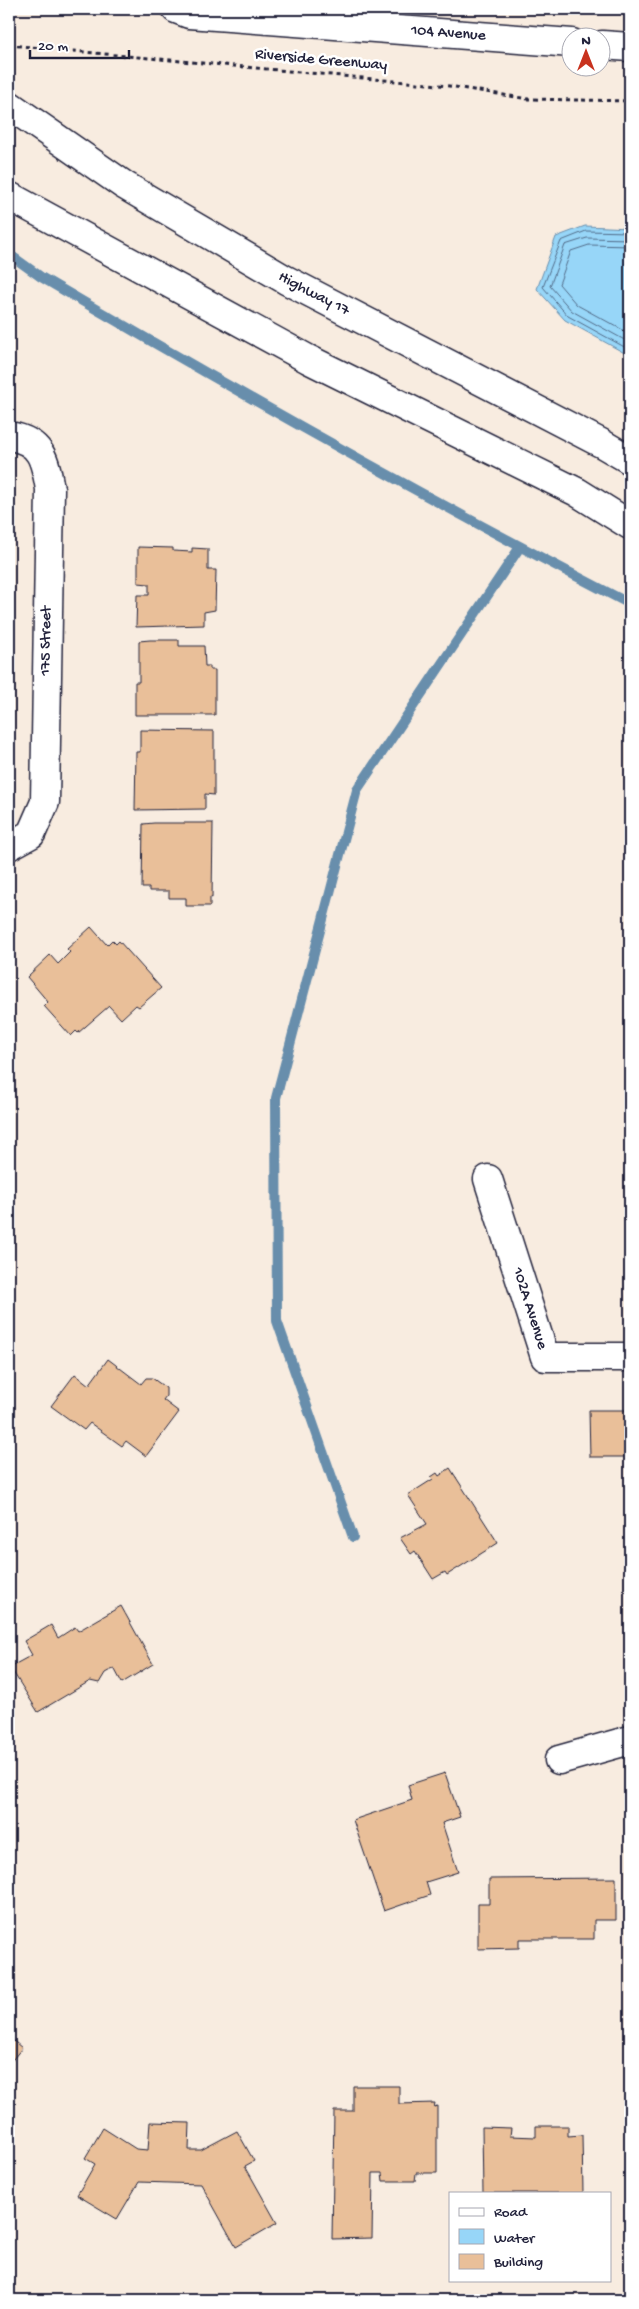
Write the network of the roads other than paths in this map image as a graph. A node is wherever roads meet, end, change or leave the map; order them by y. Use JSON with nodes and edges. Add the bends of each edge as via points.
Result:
{"nodes":[{"id":1,"x":176,"y":9,"type":"edge"},
{"id":2,"x":562,"y":42,"type":"edge"},
{"id":3,"x":612,"y":46,"type":"edge"},
{"id":4,"x":630,"y":48,"type":"edge"},
{"id":5,"x":9,"y":105,"type":"edge"},
{"id":6,"x":9,"y":196,"type":"edge"},
{"id":7,"x":9,"y":436,"type":"edge"},
{"id":8,"x":630,"y":460,"type":"edge"},
{"id":9,"x":630,"y":525,"type":"edge"},
{"id":10,"x":20,"y":840,"type":"edge"},
{"id":11,"x":488,"y":1179,"type":"dead end"},
{"id":12,"x":630,"y":1357,"type":"edge"},
{"id":13,"x":630,"y":1740,"type":"edge"},
{"id":14,"x":559,"y":1760,"type":"dead end"}],
"edges":[{"from":1,"to":2,"type":"main road","name":"104 Avenue","via":[[189,14]]},
{"from":3,"to":4,"type":"main road"},
{"from":5,"to":8,"type":"main road","name":"Highway 17","via":[[124,185],[286,280]]},
{"from":6,"to":9,"type":"main road","via":[[308,359],[577,492]]},
{"from":7,"to":10,"type":"main road","name":"175 Street","via":[[38,448],[45,463],[50,489],[45,802]]},
{"from":11,"to":12,"type":"main road","name":"102A Avenue","via":[[545,1357]]},
{"from":13,"to":14,"type":"main road"}]}
